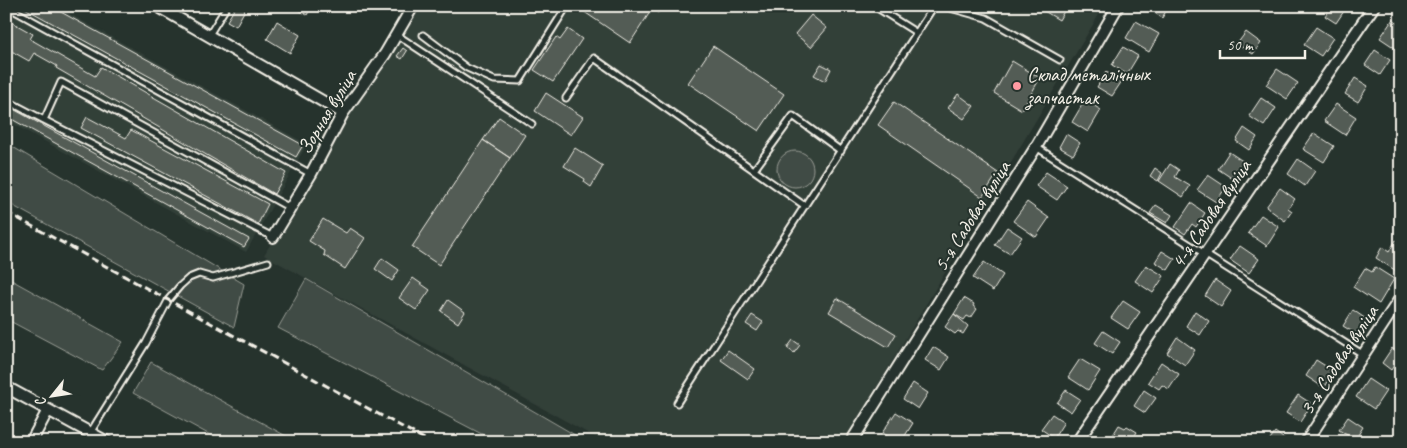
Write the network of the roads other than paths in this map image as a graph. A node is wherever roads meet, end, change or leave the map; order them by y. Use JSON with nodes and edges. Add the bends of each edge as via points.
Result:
{"nodes":[{"id":1,"x":6,"y":6,"type":"edge"},
{"id":2,"x":157,"y":6,"type":"edge"},
{"id":3,"x":227,"y":6,"type":"edge"},
{"id":4,"x":414,"y":6,"type":"edge"},
{"id":5,"x":567,"y":6,"type":"edge"},
{"id":6,"x":874,"y":6,"type":"edge"},
{"id":7,"x":934,"y":6,"type":"edge"},
{"id":8,"x":943,"y":6,"type":"edge"},
{"id":9,"x":1118,"y":6,"type":"edge"},
{"id":10,"x":1374,"y":6,"type":"edge"},
{"id":11,"x":917,"y":33,"type":"junction"},
{"id":12,"x":209,"y":35,"type":"junction"},
{"id":13,"x":396,"y":35,"type":"junction"},
{"id":14,"x":423,"y":35,"type":"dead end"},
{"id":15,"x":1060,"y":60,"type":"dead end"},
{"id":16,"x":566,"y":98,"type":"dead end"},
{"id":17,"x":6,"y":100,"type":"edge"},
{"id":18,"x":342,"y":113,"type":"junction"},
{"id":19,"x":44,"y":120,"type":"junction"},
{"id":20,"x":532,"y":124,"type":"dead end"},
{"id":21,"x":1036,"y":147,"type":"junction"},
{"id":22,"x":840,"y":151,"type":"junction"},
{"id":23,"x":754,"y":170,"type":"junction"},
{"id":24,"x":311,"y":174,"type":"junction"},
{"id":25,"x":805,"y":206,"type":"junction"},
{"id":26,"x":290,"y":208,"type":"junction"},
{"id":27,"x":273,"y":237,"type":"joint"},
{"id":28,"x":1205,"y":254,"type":"junction"},
{"id":29,"x":268,"y":262,"type":"dead end"},
{"id":30,"x":1401,"y":297,"type":"edge"},
{"id":31,"x":1364,"y":355,"type":"junction"},
{"id":32,"x":6,"y":387,"type":"edge"},
{"id":33,"x":677,"y":403,"type":"dead end"},
{"id":34,"x":48,"y":410,"type":"junction"},
{"id":35,"x":90,"y":433,"type":"junction"},
{"id":36,"x":30,"y":442,"type":"edge"},
{"id":37,"x":107,"y":442,"type":"edge"},
{"id":38,"x":851,"y":442,"type":"edge"},
{"id":39,"x":1077,"y":442,"type":"edge"},
{"id":40,"x":1306,"y":442,"type":"edge"}],
"edges":[{"from":1,"to":24,"type":"lane"},
{"from":2,"to":12,"type":"street"},
{"from":3,"to":12,"type":"lane"},
{"from":4,"to":13,"type":"street","name":"Зорная вуліца"},
{"from":5,"to":14,"type":"lane","via":[[520,81],[494,80],[467,68]]},
{"from":6,"to":11,"type":"lane"},
{"from":7,"to":11,"type":"lane"},
{"from":8,"to":15,"type":"lane","via":[[986,18]]},
{"from":9,"to":21,"type":"street","name":"5-я Садовая вуліца"},
{"from":10,"to":28,"type":"street","name":"4-я Садовая вуліца"},
{"from":11,"to":22,"type":"lane"},
{"from":12,"to":18,"type":"street"},
{"from":13,"to":18,"type":"street","name":"Зорная вуліца"},
{"from":13,"to":20,"type":"lane"},
{"from":16,"to":23,"type":"lane","via":[[594,58]]},
{"from":17,"to":19,"type":"lane"},
{"from":18,"to":24,"type":"street","name":"Зорная вуліца"},
{"from":19,"to":26,"type":"lane","via":[[61,82]]},
{"from":19,"to":27,"type":"lane"},
{"from":21,"to":28,"type":"lane"},
{"from":21,"to":38,"type":"street","name":"5-я Садовая вуліца"},
{"from":22,"to":23,"type":"lane","via":[[793,116]]},
{"from":22,"to":25,"type":"lane"},
{"from":23,"to":25,"type":"lane"},
{"from":24,"to":26,"type":"street","name":"Зорная вуліца"},
{"from":25,"to":33,"type":"lane"},
{"from":26,"to":27,"type":"street","name":"Зорная вуліца"},
{"from":28,"to":31,"type":"lane"},
{"from":28,"to":39,"type":"street","name":"4-я Садовая вуліца"},
{"from":29,"to":35,"type":"lane","via":[[213,278],[199,274],[180,286]]},
{"from":30,"to":31,"type":"street","name":"3-я Садовая вуліца"},
{"from":31,"to":40,"type":"street","name":"3-я Садовая вуліца"},
{"from":32,"to":34,"type":"street"},
{"from":34,"to":35,"type":"street"},
{"from":34,"to":36,"type":"street"},
{"from":35,"to":37,"type":"street"}]}
